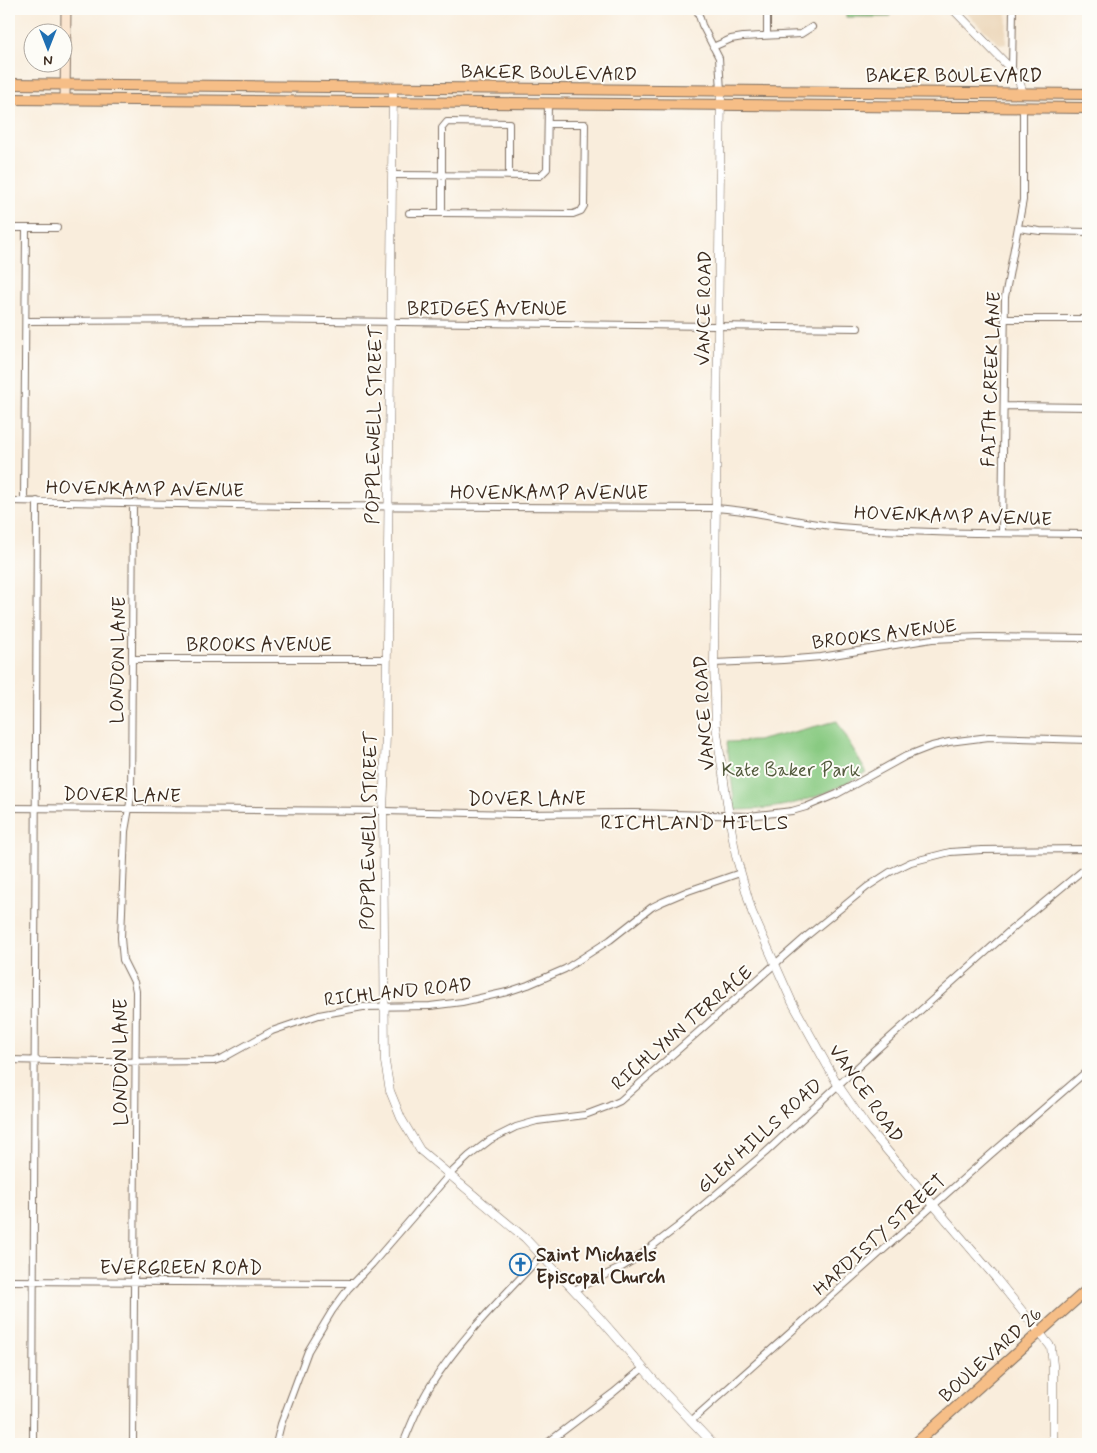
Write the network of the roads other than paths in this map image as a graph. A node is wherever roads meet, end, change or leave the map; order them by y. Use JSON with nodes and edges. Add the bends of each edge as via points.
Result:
{"nodes":[{"id":1,"x":66,"y":9,"type":"edge"},
{"id":2,"x":698,"y":9,"type":"edge"},
{"id":3,"x":766,"y":9,"type":"edge"},
{"id":4,"x":953,"y":9,"type":"edge"},
{"id":5,"x":1013,"y":9,"type":"edge"},
{"id":6,"x":812,"y":27,"type":"dead end"},
{"id":7,"x":766,"y":34,"type":"junction"},
{"id":8,"x":713,"y":47,"type":"junction"},
{"id":9,"x":1012,"y":70,"type":"junction"},
{"id":10,"x":9,"y":84,"type":"edge"},
{"id":11,"x":65,"y":84,"type":"junction"},
{"id":12,"x":393,"y":88,"type":"junction"},
{"id":13,"x":721,"y":91,"type":"junction"},
{"id":14,"x":1023,"y":93,"type":"junction"},
{"id":15,"x":1088,"y":94,"type":"edge"},
{"id":16,"x":9,"y":99,"type":"edge"},
{"id":17,"x":65,"y":100,"type":"junction"},
{"id":18,"x":393,"y":101,"type":"junction"},
{"id":19,"x":548,"y":103,"type":"junction"},
{"id":20,"x":721,"y":104,"type":"junction"},
{"id":21,"x":1023,"y":107,"type":"junction"},
{"id":22,"x":1088,"y":108,"type":"edge"},
{"id":23,"x":548,"y":124,"type":"junction"},
{"id":24,"x":393,"y":175,"type":"junction"},
{"id":25,"x":442,"y":176,"type":"junction"},
{"id":26,"x":509,"y":176,"type":"junction"},
{"id":27,"x":409,"y":213,"type":"dead end"},
{"id":28,"x":442,"y":213,"type":"junction"},
{"id":29,"x":9,"y":228,"type":"edge"},
{"id":30,"x":26,"y":228,"type":"junction"},
{"id":31,"x":57,"y":228,"type":"dead end"},
{"id":32,"x":1018,"y":228,"type":"junction"},
{"id":33,"x":1088,"y":232,"type":"edge"},
{"id":34,"x":1005,"y":319,"type":"junction"},
{"id":35,"x":1088,"y":320,"type":"edge"},
{"id":36,"x":26,"y":321,"type":"junction"},
{"id":37,"x":391,"y":323,"type":"junction"},
{"id":38,"x":719,"y":326,"type":"junction"},
{"id":39,"x":858,"y":328,"type":"dead end"},
{"id":40,"x":1004,"y":406,"type":"junction"},
{"id":41,"x":1088,"y":407,"type":"edge"},
{"id":42,"x":9,"y":501,"type":"edge"},
{"id":43,"x":24,"y":501,"type":"junction"},
{"id":44,"x":37,"y":501,"type":"junction"},
{"id":45,"x":133,"y":503,"type":"junction"},
{"id":46,"x":388,"y":507,"type":"junction"},
{"id":47,"x":716,"y":508,"type":"junction"},
{"id":48,"x":1002,"y":532,"type":"junction"},
{"id":49,"x":1088,"y":534,"type":"edge"},
{"id":50,"x":1088,"y":638,"type":"edge"},
{"id":51,"x":132,"y":659,"type":"junction"},
{"id":52,"x":387,"y":659,"type":"junction"},
{"id":53,"x":714,"y":663,"type":"junction"},
{"id":54,"x":1088,"y":740,"type":"edge"},
{"id":55,"x":9,"y":808,"type":"edge"},
{"id":56,"x":36,"y":808,"type":"junction"},
{"id":57,"x":129,"y":810,"type":"junction"},
{"id":58,"x":383,"y":811,"type":"junction"},
{"id":59,"x":729,"y":816,"type":"junction"},
{"id":60,"x":1088,"y":849,"type":"edge"},
{"id":61,"x":1088,"y":866,"type":"edge"},
{"id":62,"x":740,"y":873,"type":"junction"},
{"id":63,"x":775,"y":965,"type":"junction"},
{"id":64,"x":384,"y":1006,"type":"junction"},
{"id":65,"x":9,"y":1060,"type":"edge"},
{"id":66,"x":35,"y":1061,"type":"junction"},
{"id":67,"x":135,"y":1062,"type":"junction"},
{"id":68,"x":1088,"y":1070,"type":"edge"},
{"id":69,"x":838,"y":1085,"type":"junction"},
{"id":70,"x":449,"y":1175,"type":"junction"},
{"id":71,"x":933,"y":1206,"type":"junction"},
{"id":72,"x":541,"y":1256,"type":"junction"},
{"id":73,"x":34,"y":1280,"type":"junction"},
{"id":74,"x":9,"y":1281,"type":"edge"},
{"id":75,"x":134,"y":1281,"type":"junction"},
{"id":76,"x":354,"y":1283,"type":"junction"},
{"id":77,"x":1088,"y":1289,"type":"edge"},
{"id":78,"x":574,"y":1290,"type":"junction"},
{"id":79,"x":1040,"y":1333,"type":"junction"},
{"id":80,"x":643,"y":1368,"type":"junction"},
{"id":81,"x":691,"y":1421,"type":"junction"},
{"id":82,"x":33,"y":1444,"type":"edge"},
{"id":83,"x":134,"y":1444,"type":"edge"},
{"id":84,"x":276,"y":1444,"type":"edge"},
{"id":85,"x":403,"y":1444,"type":"edge"},
{"id":86,"x":546,"y":1444,"type":"edge"},
{"id":87,"x":713,"y":1444,"type":"edge"},
{"id":88,"x":915,"y":1444,"type":"edge"},
{"id":89,"x":1053,"y":1444,"type":"edge"}],
"edges":[{"from":1,"to":11,"type":"main road"},
{"from":2,"to":8,"type":"street"},
{"from":3,"to":7,"type":"street"},
{"from":4,"to":9,"type":"street"},
{"from":5,"to":9,"type":"street"},
{"from":6,"to":7,"type":"street","via":[[801,34]]},
{"from":7,"to":8,"type":"street","via":[[731,40]]},
{"from":8,"to":13,"type":"street","via":[[720,64]]},
{"from":9,"to":14,"type":"street"},
{"from":10,"to":11,"type":"main road","name":"BAKER BOULEVARD"},
{"from":11,"to":12,"type":"main road","name":"BAKER BOULEVARD"},
{"from":11,"to":17,"type":"main road"},
{"from":12,"to":13,"type":"main road","name":"BAKER BOULEVARD"},
{"from":12,"to":18,"type":"street","name":"POPPLEWELL STREET"},
{"from":13,"to":14,"type":"main road","name":"BAKER BOULEVARD"},
{"from":13,"to":20,"type":"street","name":"VANCE ROAD"},
{"from":14,"to":15,"type":"main road","name":"BAKER BOULEVARD"},
{"from":14,"to":21,"type":"main road"},
{"from":16,"to":17,"type":"main road","name":"BAKER BOULEVARD"},
{"from":17,"to":18,"type":"main road","name":"BAKER BOULEVARD"},
{"from":18,"to":19,"type":"main road","name":"BAKER BOULEVARD"},
{"from":18,"to":24,"type":"street","name":"POPPLEWELL STREET"},
{"from":19,"to":20,"type":"main road","name":"BAKER BOULEVARD"},
{"from":19,"to":23,"type":"street"},
{"from":20,"to":21,"type":"main road","name":"BAKER BOULEVARD"},
{"from":20,"to":38,"type":"street","name":"VANCE ROAD"},
{"from":21,"to":22,"type":"main road","name":"BAKER BOULEVARD"},
{"from":21,"to":32,"type":"street","name":"FAITH CREEK LANE","via":[[1023,200]]},
{"from":23,"to":26,"type":"street","via":[[547,169],[540,176]]},
{"from":23,"to":28,"type":"street","via":[[585,124],[584,206],[581,211],[573,214]]},
{"from":24,"to":25,"type":"street"},
{"from":24,"to":37,"type":"street","name":"POPPLEWELL STREET"},
{"from":25,"to":26,"type":"street"},
{"from":25,"to":26,"type":"street","via":[[442,128],[447,122],[509,123]]},
{"from":25,"to":28,"type":"street"},
{"from":27,"to":28,"type":"street"},
{"from":29,"to":30,"type":"street"},
{"from":30,"to":31,"type":"street"},
{"from":30,"to":36,"type":"street"},
{"from":32,"to":33,"type":"street"},
{"from":32,"to":34,"type":"street","name":"FAITH CREEK LANE","via":[[1005,297]]},
{"from":34,"to":35,"type":"street"},
{"from":34,"to":40,"type":"street","name":"FAITH CREEK LANE"},
{"from":36,"to":37,"type":"street","name":"BRIDGES AVENUE"},
{"from":36,"to":43,"type":"street"},
{"from":37,"to":38,"type":"street","name":"BRIDGES AVENUE"},
{"from":37,"to":46,"type":"street","name":"POPPLEWELL STREET"},
{"from":38,"to":39,"type":"street","name":"BRIDGES AVENUE"},
{"from":38,"to":47,"type":"street","name":"VANCE ROAD"},
{"from":40,"to":41,"type":"street"},
{"from":40,"to":48,"type":"street","name":"FAITH CREEK LANE"},
{"from":42,"to":43,"type":"street","name":"HOVENKAMP AVENUE"},
{"from":43,"to":44,"type":"street","name":"HOVENKAMP AVENUE"},
{"from":44,"to":45,"type":"street","name":"HOVENKAMP AVENUE"},
{"from":44,"to":56,"type":"street"},
{"from":45,"to":46,"type":"street","name":"HOVENKAMP AVENUE"},
{"from":45,"to":51,"type":"street","name":"LONDON LANE"},
{"from":46,"to":47,"type":"street","name":"HOVENKAMP AVENUE"},
{"from":46,"to":52,"type":"street","name":"POPPLEWELL STREET"},
{"from":47,"to":48,"type":"street","name":"HOVENKAMP AVENUE","via":[[841,527]]},
{"from":47,"to":53,"type":"street","name":"VANCE ROAD"},
{"from":48,"to":49,"type":"street","name":"HOVENKAMP AVENUE"},
{"from":50,"to":53,"type":"street","name":"BROOKS AVENUE","via":[[932,639],[821,657]]},
{"from":51,"to":52,"type":"street","name":"BROOKS AVENUE"},
{"from":51,"to":57,"type":"street","name":"LONDON LANE"},
{"from":52,"to":58,"type":"street","name":"POPPLEWELL STREET"},
{"from":53,"to":59,"type":"street","name":"VANCE ROAD","via":[[716,726]]},
{"from":54,"to":59,"type":"street","name":"DOVER LANE","via":[[989,737],[949,742],[906,756],[837,794],[806,807],[776,814]]},
{"from":55,"to":56,"type":"street","name":"DOVER LANE"},
{"from":56,"to":57,"type":"street","name":"DOVER LANE"},
{"from":56,"to":66,"type":"street"},
{"from":57,"to":58,"type":"street","name":"DOVER LANE"},
{"from":57,"to":67,"type":"street","name":"LONDON LANE","via":[[125,831],[121,938],[123,960],[136,991]]},
{"from":58,"to":59,"type":"street","name":"DOVER LANE"},
{"from":58,"to":64,"type":"street","name":"POPPLEWELL STREET"},
{"from":59,"to":62,"type":"street","name":"VANCE ROAD"},
{"from":60,"to":63,"type":"street","name":"RICHLYNN TERRACE","via":[[950,852],[911,862],[867,887]]},
{"from":61,"to":69,"type":"street","name":"GLEN HILLS ROAD"},
{"from":62,"to":63,"type":"street","name":"VANCE ROAD","via":[[752,912]]},
{"from":62,"to":64,"type":"street","name":"RICHLAND ROAD","via":[[652,907],[565,969],[528,985],[462,1002]]},
{"from":63,"to":69,"type":"street","name":"VANCE ROAD","via":[[805,1028]]},
{"from":63,"to":70,"type":"street","name":"RICHLYNN TERRACE","via":[[620,1100],[584,1115],[516,1127],[490,1140]]},
{"from":64,"to":67,"type":"street","name":"RICHLAND ROAD","via":[[347,1009],[302,1019],[214,1061]]},
{"from":64,"to":70,"type":"street","name":"POPPLEWELL STREET","via":[[385,1062],[390,1091],[400,1118],[420,1150]]},
{"from":65,"to":66,"type":"street","name":"RICHLAND ROAD"},
{"from":66,"to":67,"type":"street","name":"RICHLAND ROAD"},
{"from":66,"to":73,"type":"street"},
{"from":67,"to":75,"type":"street","name":"LONDON LANE"},
{"from":68,"to":71,"type":"street","name":"HARDISTY STREET"},
{"from":69,"to":71,"type":"street","name":"VANCE ROAD","via":[[867,1127]]},
{"from":69,"to":78,"type":"street","name":"GLEN HILLS ROAD","via":[[676,1228],[622,1267]]},
{"from":70,"to":72,"type":"street","name":"POPPLEWELL STREET","via":[[505,1220]]},
{"from":70,"to":76,"type":"street","name":"RICHLYNN TERRACE"},
{"from":71,"to":79,"type":"street","name":"VANCE ROAD"},
{"from":71,"to":81,"type":"street","name":"HARDISTY STREET"},
{"from":72,"to":78,"type":"street","name":"POPPLEWELL STREET"},
{"from":72,"to":85,"type":"street","via":[[451,1356],[430,1385]]},
{"from":73,"to":74,"type":"street","name":"EVERGREEN ROAD"},
{"from":73,"to":75,"type":"street","name":"EVERGREEN ROAD"},
{"from":73,"to":82,"type":"street"},
{"from":75,"to":76,"type":"street","name":"EVERGREEN ROAD"},
{"from":75,"to":83,"type":"street","name":"LONDON LANE"},
{"from":76,"to":84,"type":"street","name":"RICHLYNN TERRACE","via":[[332,1311],[308,1351]]},
{"from":77,"to":79,"type":"main road","name":"BOULEVARD 26"},
{"from":78,"to":80,"type":"street","name":"POPPLEWELL STREET"},
{"from":79,"to":88,"type":"main road","name":"BOULEVARD 26"},
{"from":79,"to":89,"type":"street","name":"VANCE ROAD","via":[[1052,1353]]},
{"from":80,"to":81,"type":"street","name":"POPPLEWELL STREET"},
{"from":80,"to":86,"type":"street"},
{"from":81,"to":87,"type":"street","name":"POPPLEWELL STREET"}]}
